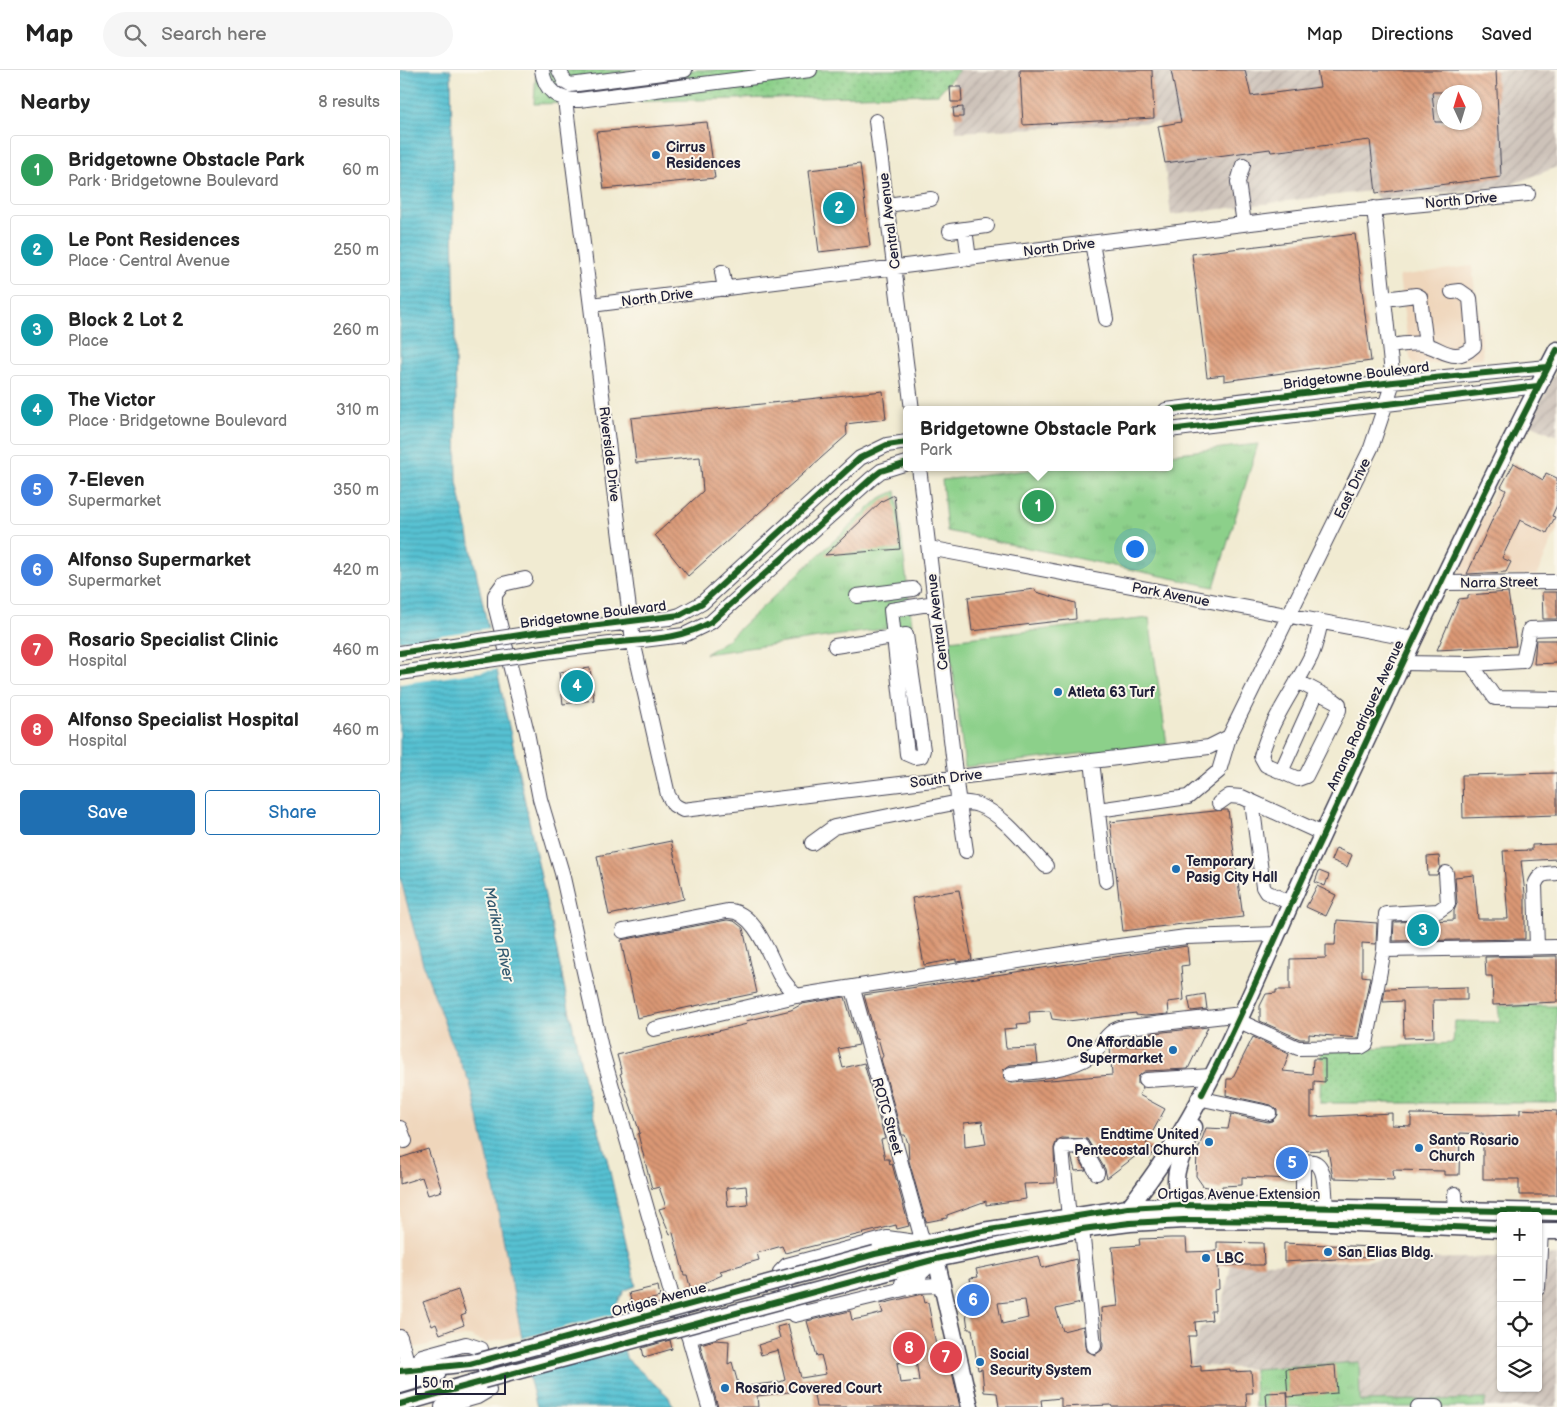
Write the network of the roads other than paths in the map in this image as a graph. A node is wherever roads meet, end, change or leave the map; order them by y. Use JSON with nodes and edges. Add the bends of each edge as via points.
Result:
{"nodes":[{"id":1,"x":542,"y":70,"type":"edge"},
{"id":2,"x":685,"y":70,"type":"edge"},
{"id":3,"x":810,"y":70,"type":"edge"},
{"id":4,"x":790,"y":71,"type":"edge"},
{"id":5,"x":562,"y":76,"type":"edge"},
{"id":6,"x":559,"y":97,"type":"junction"},
{"id":7,"x":876,"y":121,"type":"dead end"},
{"id":8,"x":1243,"y":166,"type":"dead end"},
{"id":9,"x":1528,"y":194,"type":"dead end"},
{"id":10,"x":930,"y":199,"type":"dead end"},
{"id":11,"x":887,"y":205,"type":"junction"},
{"id":12,"x":1374,"y":208,"type":"junction"},
{"id":13,"x":1244,"y":224,"type":"junction"},
{"id":14,"x":987,"y":226,"type":"dead end"},
{"id":15,"x":1092,"y":243,"type":"junction"},
{"id":16,"x":969,"y":259,"type":"junction"},
{"id":17,"x":894,"y":268,"type":"junction"},
{"id":18,"x":722,"y":272,"type":"dead end"},
{"id":19,"x":725,"y":289,"type":"junction"},
{"id":20,"x":1452,"y":292,"type":"dead end"},
{"id":21,"x":1385,"y":299,"type":"junction"},
{"id":22,"x":591,"y":305,"type":"junction"},
{"id":23,"x":1106,"y":319,"type":"dead end"},
{"id":24,"x":1426,"y":344,"type":"junction"},
{"id":25,"x":1390,"y":346,"type":"junction"},
{"id":26,"x":1557,"y":350,"type":"edge"},
{"id":27,"x":1548,"y":367,"type":"junction"},
{"id":28,"x":1393,"y":382,"type":"junction"},
{"id":29,"x":1538,"y":386,"type":"junction"},
{"id":30,"x":1388,"y":404,"type":"junction"},
{"id":31,"x":911,"y":406,"type":"edge"},
{"id":32,"x":1173,"y":409,"type":"edge"},
{"id":33,"x":1173,"y":430,"type":"edge"},
{"id":34,"x":903,"y":443,"type":"edge"},
{"id":35,"x":903,"y":465,"type":"edge"},
{"id":36,"x":919,"y":471,"type":"edge"},
{"id":37,"x":929,"y":548,"type":"junction"},
{"id":38,"x":525,"y":580,"type":"dead end"},
{"id":39,"x":1557,"y":582,"type":"edge"},
{"id":40,"x":1442,"y":583,"type":"junction"},
{"id":41,"x":913,"y":589,"type":"dead end"},
{"id":42,"x":888,"y":593,"type":"junction"},
{"id":43,"x":857,"y":596,"type":"dead end"},
{"id":44,"x":935,"y":603,"type":"junction"},
{"id":45,"x":891,"y":610,"type":"junction"},
{"id":46,"x":1289,"y":616,"type":"junction"},
{"id":47,"x":630,"y":622,"type":"junction"},
{"id":48,"x":1320,"y":622,"type":"junction"},
{"id":49,"x":1557,"y":628,"type":"edge"},
{"id":50,"x":894,"y":635,"type":"junction"},
{"id":51,"x":633,"y":640,"type":"junction"},
{"id":52,"x":1413,"y":640,"type":"junction"},
{"id":53,"x":835,"y":646,"type":"dead end"},
{"id":54,"x":400,"y":653,"type":"edge"},
{"id":55,"x":1402,"y":663,"type":"junction"},
{"id":56,"x":1471,"y":664,"type":"junction"},
{"id":57,"x":400,"y":673,"type":"edge"},
{"id":58,"x":1297,"y":681,"type":"junction"},
{"id":59,"x":1317,"y":692,"type":"junction"},
{"id":60,"x":1557,"y":699,"type":"edge"},
{"id":61,"x":1224,"y":740,"type":"junction"},
{"id":62,"x":1092,"y":761,"type":"junction"},
{"id":63,"x":1281,"y":772,"type":"junction"},
{"id":64,"x":956,"y":777,"type":"junction"},
{"id":65,"x":959,"y":802,"type":"junction"},
{"id":66,"x":1252,"y":802,"type":"junction"},
{"id":67,"x":1219,"y":803,"type":"dead end"},
{"id":68,"x":674,"y":805,"type":"joint"},
{"id":69,"x":1098,"y":810,"type":"junction"},
{"id":70,"x":1323,"y":834,"type":"junction"},
{"id":71,"x":812,"y":843,"type":"dead end"},
{"id":72,"x":966,"y":851,"type":"dead end"},
{"id":73,"x":1046,"y":866,"type":"dead end"},
{"id":74,"x":1446,"y":873,"type":"dead end"},
{"id":75,"x":1557,"y":873,"type":"edge"},
{"id":76,"x":1106,"y":881,"type":"dead end"},
{"id":77,"x":1291,"y":903,"type":"junction"},
{"id":78,"x":623,"y":931,"type":"dead end"},
{"id":79,"x":1277,"y":934,"type":"junction"},
{"id":80,"x":1536,"y":947,"type":"junction"},
{"id":81,"x":1557,"y":947,"type":"edge"},
{"id":82,"x":1384,"y":950,"type":"junction"},
{"id":83,"x":853,"y":989,"type":"junction"},
{"id":84,"x":796,"y":996,"type":"junction"},
{"id":85,"x":1241,"y":1018,"type":"junction"},
{"id":86,"x":654,"y":1029,"type":"dead end"},
{"id":87,"x":1011,"y":1074,"type":"dead end"},
{"id":88,"x":1211,"y":1076,"type":"junction"},
{"id":89,"x":1146,"y":1080,"type":"dead end"},
{"id":90,"x":1200,"y":1097,"type":"junction"},
{"id":91,"x":1269,"y":1113,"type":"dead end"},
{"id":92,"x":400,"y":1128,"type":"edge"},
{"id":93,"x":406,"y":1141,"type":"dead end"},
{"id":94,"x":1097,"y":1173,"type":"dead end"},
{"id":95,"x":1455,"y":1194,"type":"dead end"},
{"id":96,"x":1181,"y":1205,"type":"junction"},
{"id":97,"x":1303,"y":1207,"type":"junction"},
{"id":98,"x":1326,"y":1207,"type":"junction"},
{"id":99,"x":1128,"y":1208,"type":"junction"},
{"id":100,"x":1456,"y":1210,"type":"junction"},
{"id":101,"x":1557,"y":1212,"type":"edge"},
{"id":102,"x":1069,"y":1218,"type":"junction"},
{"id":103,"x":1082,"y":1229,"type":"junction"},
{"id":104,"x":1497,"y":1229,"type":"edge"},
{"id":105,"x":1545,"y":1231,"type":"edge"},
{"id":106,"x":923,"y":1243,"type":"junction"},
{"id":107,"x":1542,"y":1257,"type":"edge"},
{"id":108,"x":936,"y":1259,"type":"junction"},
{"id":109,"x":941,"y":1285,"type":"junction"},
{"id":110,"x":791,"y":1310,"type":"junction"},
{"id":111,"x":400,"y":1338,"type":"edge"},
{"id":112,"x":688,"y":1338,"type":"junction"},
{"id":113,"x":1094,"y":1346,"type":"dead end"},
{"id":114,"x":406,"y":1376,"type":"edge"},
{"id":115,"x":400,"y":1404,"type":"edge"},
{"id":116,"x":442,"y":1407,"type":"edge"},
{"id":117,"x":709,"y":1407,"type":"edge"},
{"id":118,"x":970,"y":1407,"type":"edge"},
{"id":119,"x":1418,"y":1407,"type":"edge"},
{"id":120,"x":1436,"y":1407,"type":"edge"}],
"edges":[{"from":1,"to":6,"type":"street","name":"Riverside Drive","via":[[547,86]]},
{"from":2,"to":5,"type":"street","via":[[570,85]]},
{"from":3,"to":4,"type":"street"},
{"from":4,"to":6,"type":"street","via":[[594,99]]},
{"from":5,"to":6,"type":"street"},
{"from":6,"to":22,"type":"street","name":"Riverside Drive","via":[[585,206]]},
{"from":7,"to":11,"type":"street","name":"Central Avenue"},
{"from":8,"to":13,"type":"street","via":[[1238,182]]},
{"from":9,"to":12,"type":"street","name":"North Drive"},
{"from":10,"to":11,"type":"street"},
{"from":11,"to":17,"type":"street","name":"Central Avenue"},
{"from":12,"to":13,"type":"street","name":"North Drive"},
{"from":12,"to":21,"type":"street","name":"East Drive"},
{"from":13,"to":15,"type":"street","name":"North Drive"},
{"from":14,"to":16,"type":"street","via":[[958,230]]},
{"from":15,"to":16,"type":"street","name":"North Drive"},
{"from":15,"to":23,"type":"street"},
{"from":16,"to":17,"type":"street","name":"North Drive"},
{"from":17,"to":19,"type":"street","name":"North Drive"},
{"from":17,"to":31,"type":"street","name":"Central Avenue"},
{"from":18,"to":19,"type":"street"},
{"from":19,"to":22,"type":"street","name":"North Drive"},
{"from":20,"to":24,"type":"street","via":[[1460,291],[1470,298],[1474,346],[1468,352],[1447,354]]},
{"from":21,"to":24,"type":"street","via":[[1420,297]]},
{"from":21,"to":25,"type":"street","name":"East Drive"},
{"from":22,"to":47,"type":"street","name":"Riverside Drive"},
{"from":24,"to":25,"type":"street"},
{"from":25,"to":28,"type":"street","name":"East Drive"},
{"from":26,"to":27,"type":"main road","name":"Amang Rodriguez Avenue"},
{"from":27,"to":28,"type":"street","name":"Bridgetowne Boulevard"},
{"from":27,"to":29,"type":"main road","name":"Amang Rodriguez Avenue"},
{"from":28,"to":30,"type":"street","name":"East Drive"},
{"from":28,"to":32,"type":"street","name":"Bridgetowne Boulevard"},
{"from":29,"to":30,"type":"street"},
{"from":29,"to":40,"type":"main road","name":"Amang Rodriguez Avenue"},
{"from":30,"to":33,"type":"street"},
{"from":30,"to":46,"type":"street","name":"East Drive","via":[[1371,448]]},
{"from":34,"to":47,"type":"street","name":"Bridgetowne Boulevard","via":[[880,448],[860,458],[702,603],[669,618]]},
{"from":35,"to":51,"type":"street","via":[[872,478],[711,622],[684,635]]},
{"from":36,"to":37,"type":"street","name":"Central Avenue"},
{"from":37,"to":44,"type":"street","name":"Central Avenue"},
{"from":37,"to":46,"type":"street","name":"Park Avenue"},
{"from":38,"to":112,"type":"street","via":[[503,584],[495,595],[495,605],[540,799],[562,873],[602,1052],[671,1293]]},
{"from":39,"to":40,"type":"street","name":"Narra Street"},
{"from":40,"to":52,"type":"main road","name":"Amang Rodriguez Avenue"},
{"from":41,"to":42,"type":"street"},
{"from":42,"to":43,"type":"street"},
{"from":42,"to":45,"type":"street"},
{"from":44,"to":45,"type":"street"},
{"from":44,"to":64,"type":"street","name":"Central Avenue"},
{"from":45,"to":50,"type":"street"},
{"from":46,"to":48,"type":"street","name":"Park Avenue"},
{"from":46,"to":61,"type":"street","name":"East Drive"},
{"from":47,"to":51,"type":"street","name":"Riverside Drive"},
{"from":47,"to":54,"type":"street","name":"Bridgetowne Boulevard","bridge":true},
{"from":48,"to":52,"type":"street","name":"Park Avenue"},
{"from":48,"to":58,"type":"street","via":[[1312,654]]},
{"from":49,"to":56,"type":"street","via":[[1530,629],[1523,660]]},
{"from":50,"to":50,"type":"street","via":[[908,754],[921,756],[923,750],[909,640],[906,634]]},
{"from":50,"to":53,"type":"street"},
{"from":51,"to":57,"type":"street","bridge":true},
{"from":51,"to":68,"type":"street","name":"Riverside Drive","via":[[668,795]]},
{"from":52,"to":55,"type":"main road","name":"Amang Rodriguez Avenue"},
{"from":55,"to":56,"type":"street"},
{"from":55,"to":70,"type":"main road","name":"Amang Rodriguez Avenue"},
{"from":56,"to":60,"type":"street","via":[[1495,698]]},
{"from":58,"to":59,"type":"street"},
{"from":58,"to":63,"type":"street","via":[[1265,740],[1261,756],[1266,765]]},
{"from":59,"to":63,"type":"street"},
{"from":59,"to":63,"type":"street","via":[[1339,704],[1339,710],[1306,776],[1298,779]]},
{"from":61,"to":62,"type":"street","name":"South Drive","via":[[1209,747]]},
{"from":61,"to":69,"type":"street","name":"East Drive","via":[[1219,771],[1188,797]]},
{"from":62,"to":64,"type":"street","name":"South Drive"},
{"from":62,"to":69,"type":"street"},
{"from":64,"to":65,"type":"street","name":"Central Avenue"},
{"from":64,"to":68,"type":"street","name":"South Drive","via":[[683,810]]},
{"from":65,"to":71,"type":"street","via":[[834,827]]},
{"from":65,"to":72,"type":"street","name":"Central Avenue"},
{"from":65,"to":73,"type":"street","via":[[987,809]]},
{"from":66,"to":67,"type":"street","via":[[1229,796]]},
{"from":66,"to":70,"type":"street"},
{"from":66,"to":77,"type":"street","via":[[1263,887],[1266,892]]},
{"from":69,"to":76,"type":"street"},
{"from":70,"to":77,"type":"main road","name":"Amang Rodriguez Avenue"},
{"from":74,"to":82,"type":"street","via":[[1448,904],[1444,909],[1386,914]]},
{"from":75,"to":80,"type":"street","via":[[1542,874],[1535,885]]},
{"from":77,"to":79,"type":"main road","name":"Amang Rodriguez Avenue"},
{"from":78,"to":84,"type":"street","via":[[727,911],[738,912],[753,926],[778,972]]},
{"from":79,"to":83,"type":"street","via":[[1186,937]]},
{"from":79,"to":85,"type":"main road","name":"Amang Rodriguez Avenue"},
{"from":80,"to":81,"type":"street"},
{"from":80,"to":82,"type":"street"},
{"from":82,"to":85,"type":"street","via":[[1366,1044],[1362,1047],[1298,1048]]},
{"from":83,"to":84,"type":"street"},
{"from":83,"to":106,"type":"street","name":"ROTC Street"},
{"from":84,"to":86,"type":"street"},
{"from":85,"to":87,"type":"street","via":[[1120,1028],[1106,1036],[1096,1051],[1082,1060],[1047,1071]]},
{"from":85,"to":88,"type":"main road","name":"Amang Rodriguez Avenue"},
{"from":88,"to":89,"type":"street"},
{"from":88,"to":90,"type":"main road","name":"Amang Rodriguez Avenue"},
{"from":90,"to":91,"type":"street"},
{"from":90,"to":96,"type":"main road","name":"Amang Rodriguez Avenue","via":[[1194,1128],[1174,1177]]},
{"from":90,"to":99,"type":"main road","name":"Amang Rodriguez Avenue","via":[[1166,1157]]},
{"from":92,"to":93,"type":"street"},
{"from":94,"to":102,"type":"street","via":[[1082,1146],[1063,1147]]},
{"from":95,"to":100,"type":"street"},
{"from":96,"to":97,"type":"main road","name":"Ortigas Avenue Extension"},
{"from":96,"to":99,"type":"main road","name":"Ortigas Avenue Extension"},
{"from":97,"to":98,"type":"main road","name":"Ortigas Avenue Extension"},
{"from":97,"to":98,"type":"street","via":[[1303,1168],[1306,1162],[1311,1161],[1322,1167]]},
{"from":98,"to":100,"type":"main road","name":"Ortigas Avenue Extension"},
{"from":99,"to":102,"type":"main road","name":"Ortigas Avenue Extension"},
{"from":100,"to":101,"type":"main road","name":"Ortigas Avenue Extension"},
{"from":102,"to":106,"type":"main road","name":"Ortigas Avenue Extension"},
{"from":103,"to":104,"type":"main road","name":"Ortigas Avenue Extension","via":[[1184,1220]]},
{"from":103,"to":108,"type":"main road","name":"Ortigas Avenue Extension"},
{"from":103,"to":113,"type":"street"},
{"from":105,"to":107,"type":"street"},
{"from":106,"to":110,"type":"street","via":[[887,1238],[787,1265],[780,1272]]},
{"from":106,"to":114,"type":"main road","name":"Ortigas Avenue","bridge":true,"via":[[474,1363]]},
{"from":108,"to":109,"type":"main road"},
{"from":108,"to":110,"type":"street","via":[[914,1280]]},
{"from":108,"to":115,"type":"main road","bridge":true},
{"from":109,"to":110,"type":"street","via":[[916,1286],[795,1315]]},
{"from":109,"to":118,"type":"main road"},
{"from":110,"to":112,"type":"street"},
{"from":111,"to":114,"type":"street"},
{"from":112,"to":117,"type":"street"},
{"from":114,"to":116,"type":"street","via":[[422,1356],[466,1344],[481,1349],[489,1390],[477,1397]]},
{"from":119,"to":120,"type":"street"}]}
